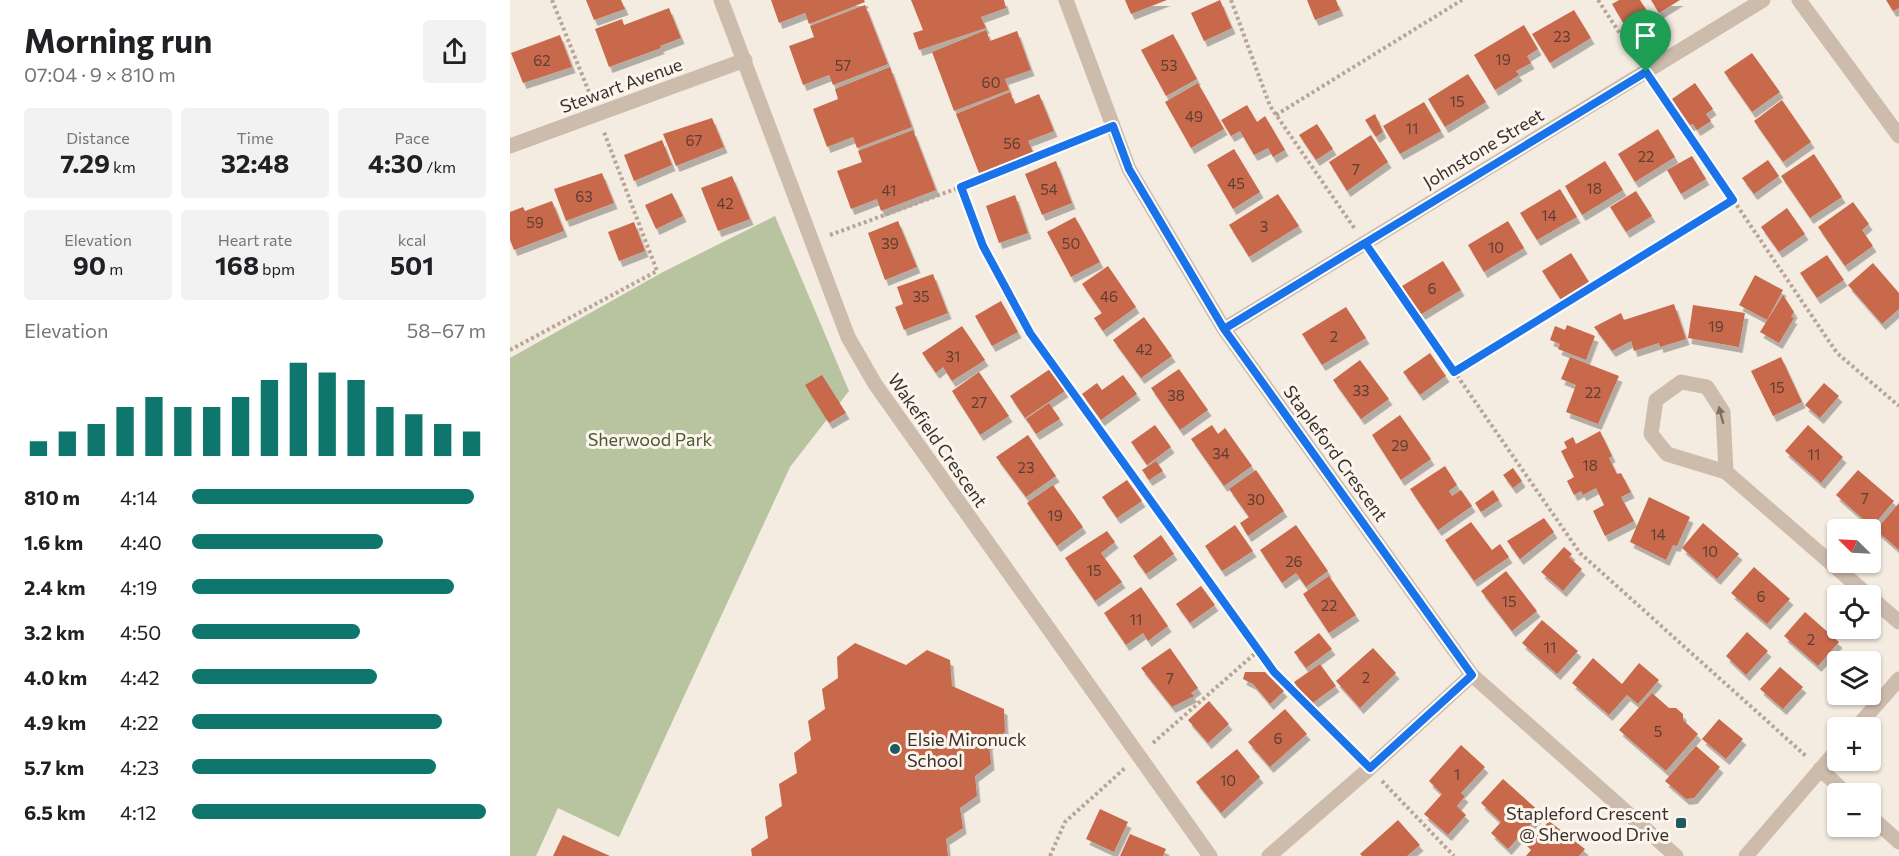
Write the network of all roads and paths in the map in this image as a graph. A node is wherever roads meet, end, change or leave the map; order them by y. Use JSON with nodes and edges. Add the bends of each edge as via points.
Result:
{"nodes":[{"id":1,"x":552,"y":0,"type":"edge"},
{"id":2,"x":721,"y":0,"type":"edge"},
{"id":3,"x":1066,"y":0,"type":"edge"},
{"id":4,"x":1231,"y":0,"type":"edge"},
{"id":5,"x":1462,"y":0,"type":"edge"},
{"id":6,"x":1598,"y":0,"type":"edge"},
{"id":7,"x":1763,"y":0,"type":"edge"},
{"id":8,"x":1799,"y":0,"type":"edge"},
{"id":9,"x":745,"y":60,"type":"junction"},
{"id":10,"x":1646,"y":72,"type":"junction"},
{"id":11,"x":598,"y":115,"type":"junction"},
{"id":12,"x":1276,"y":115,"type":"junction"},
{"id":13,"x":1113,"y":126,"type":"junction"},
{"id":14,"x":1899,"y":136,"type":"edge"},
{"id":15,"x":510,"y":147,"type":"edge"},
{"id":16,"x":961,"y":187,"type":"junction"},
{"id":17,"x":1733,"y":200,"type":"junction"},
{"id":18,"x":812,"y":242,"type":"junction"},
{"id":19,"x":1365,"y":243,"type":"junction"},
{"id":20,"x":1224,"y":329,"type":"junction"},
{"id":21,"x":510,"y":350,"type":"edge"},
{"id":22,"x":1454,"y":372,"type":"junction"},
{"id":23,"x":1899,"y":406,"type":"edge"},
{"id":24,"x":1726,"y":472,"type":"junction"},
{"id":25,"x":1857,"y":585,"type":"edge"},
{"id":26,"x":1881,"y":606,"type":"edge"},
{"id":27,"x":1899,"y":622,"type":"edge"},
{"id":28,"x":1472,"y":675,"type":"junction"},
{"id":29,"x":1899,"y":679,"type":"edge"},
{"id":30,"x":1866,"y":717,"type":"edge"},
{"id":31,"x":1827,"y":761,"type":"edge"},
{"id":32,"x":1370,"y":768,"type":"junction"},
{"id":33,"x":1820,"y":769,"type":"junction"},
{"id":34,"x":1835,"y":783,"type":"edge"},
{"id":35,"x":1881,"y":826,"type":"edge"},
{"id":36,"x":1899,"y":842,"type":"edge"},
{"id":37,"x":1210,"y":856,"type":"edge"},
{"id":38,"x":1269,"y":856,"type":"edge"},
{"id":39,"x":1454,"y":856,"type":"edge"},
{"id":40,"x":1676,"y":856,"type":"edge"},
{"id":41,"x":1746,"y":856,"type":"edge"}],
"edges":[{"from":1,"to":11,"type":"path"},
{"from":2,"to":9,"type":"street","name":"Wakefield Crescent"},
{"from":3,"to":13,"type":"street","name":"Stapleford Crescent"},
{"from":4,"to":12,"type":"path"},
{"from":5,"to":12,"type":"path"},
{"from":6,"to":10,"type":"path"},
{"from":7,"to":10,"type":"street","name":"Johnstone Street"},
{"from":8,"to":14,"type":"street"},
{"from":9,"to":11,"type":"street","name":"Stewart Avenue"},
{"from":9,"to":18,"type":"street","name":"Wakefield Crescent"},
{"from":10,"to":17,"type":"path"},
{"from":10,"to":19,"type":"street","name":"Johnstone Street"},
{"from":11,"to":15,"type":"street","name":"Stewart Avenue"},
{"from":11,"to":21,"type":"path","via":[[657,271]]},
{"from":12,"to":19,"type":"path"},
{"from":13,"to":16,"type":"path"},
{"from":13,"to":20,"type":"street","name":"Stapleford Crescent","via":[[1129,169]]},
{"from":16,"to":18,"type":"path"},
{"from":16,"to":32,"type":"path","via":[[983,246],[1030,333],[1274,672]]},
{"from":17,"to":22,"type":"path"},
{"from":17,"to":23,"type":"path","via":[[1837,353]]},
{"from":18,"to":37,"type":"street","name":"Wakefield Crescent","via":[[848,337],[875,384]]},
{"from":19,"to":20,"type":"street","name":"Johnstone Street"},
{"from":19,"to":22,"type":"path"},
{"from":20,"to":28,"type":"street","name":"Stapleford Crescent"},
{"from":22,"to":33,"type":"path","via":[[1580,554]]},
{"from":24,"to":24,"type":"street","one_way":true,"via":[[1723,412],[1707,387],[1681,382],[1656,400],[1651,434],[1667,454]]},
{"from":24,"to":25,"type":"street"},
{"from":26,"to":27,"type":"street"},
{"from":28,"to":32,"type":"street"},
{"from":28,"to":40,"type":"street","name":"Stapleford Crescent"},
{"from":29,"to":30,"type":"street"},
{"from":31,"to":33,"type":"street"},
{"from":32,"to":38,"type":"street"},
{"from":32,"to":39,"type":"path"},
{"from":33,"to":34,"type":"street"},
{"from":33,"to":41,"type":"street"},
{"from":35,"to":36,"type":"street"}]}
